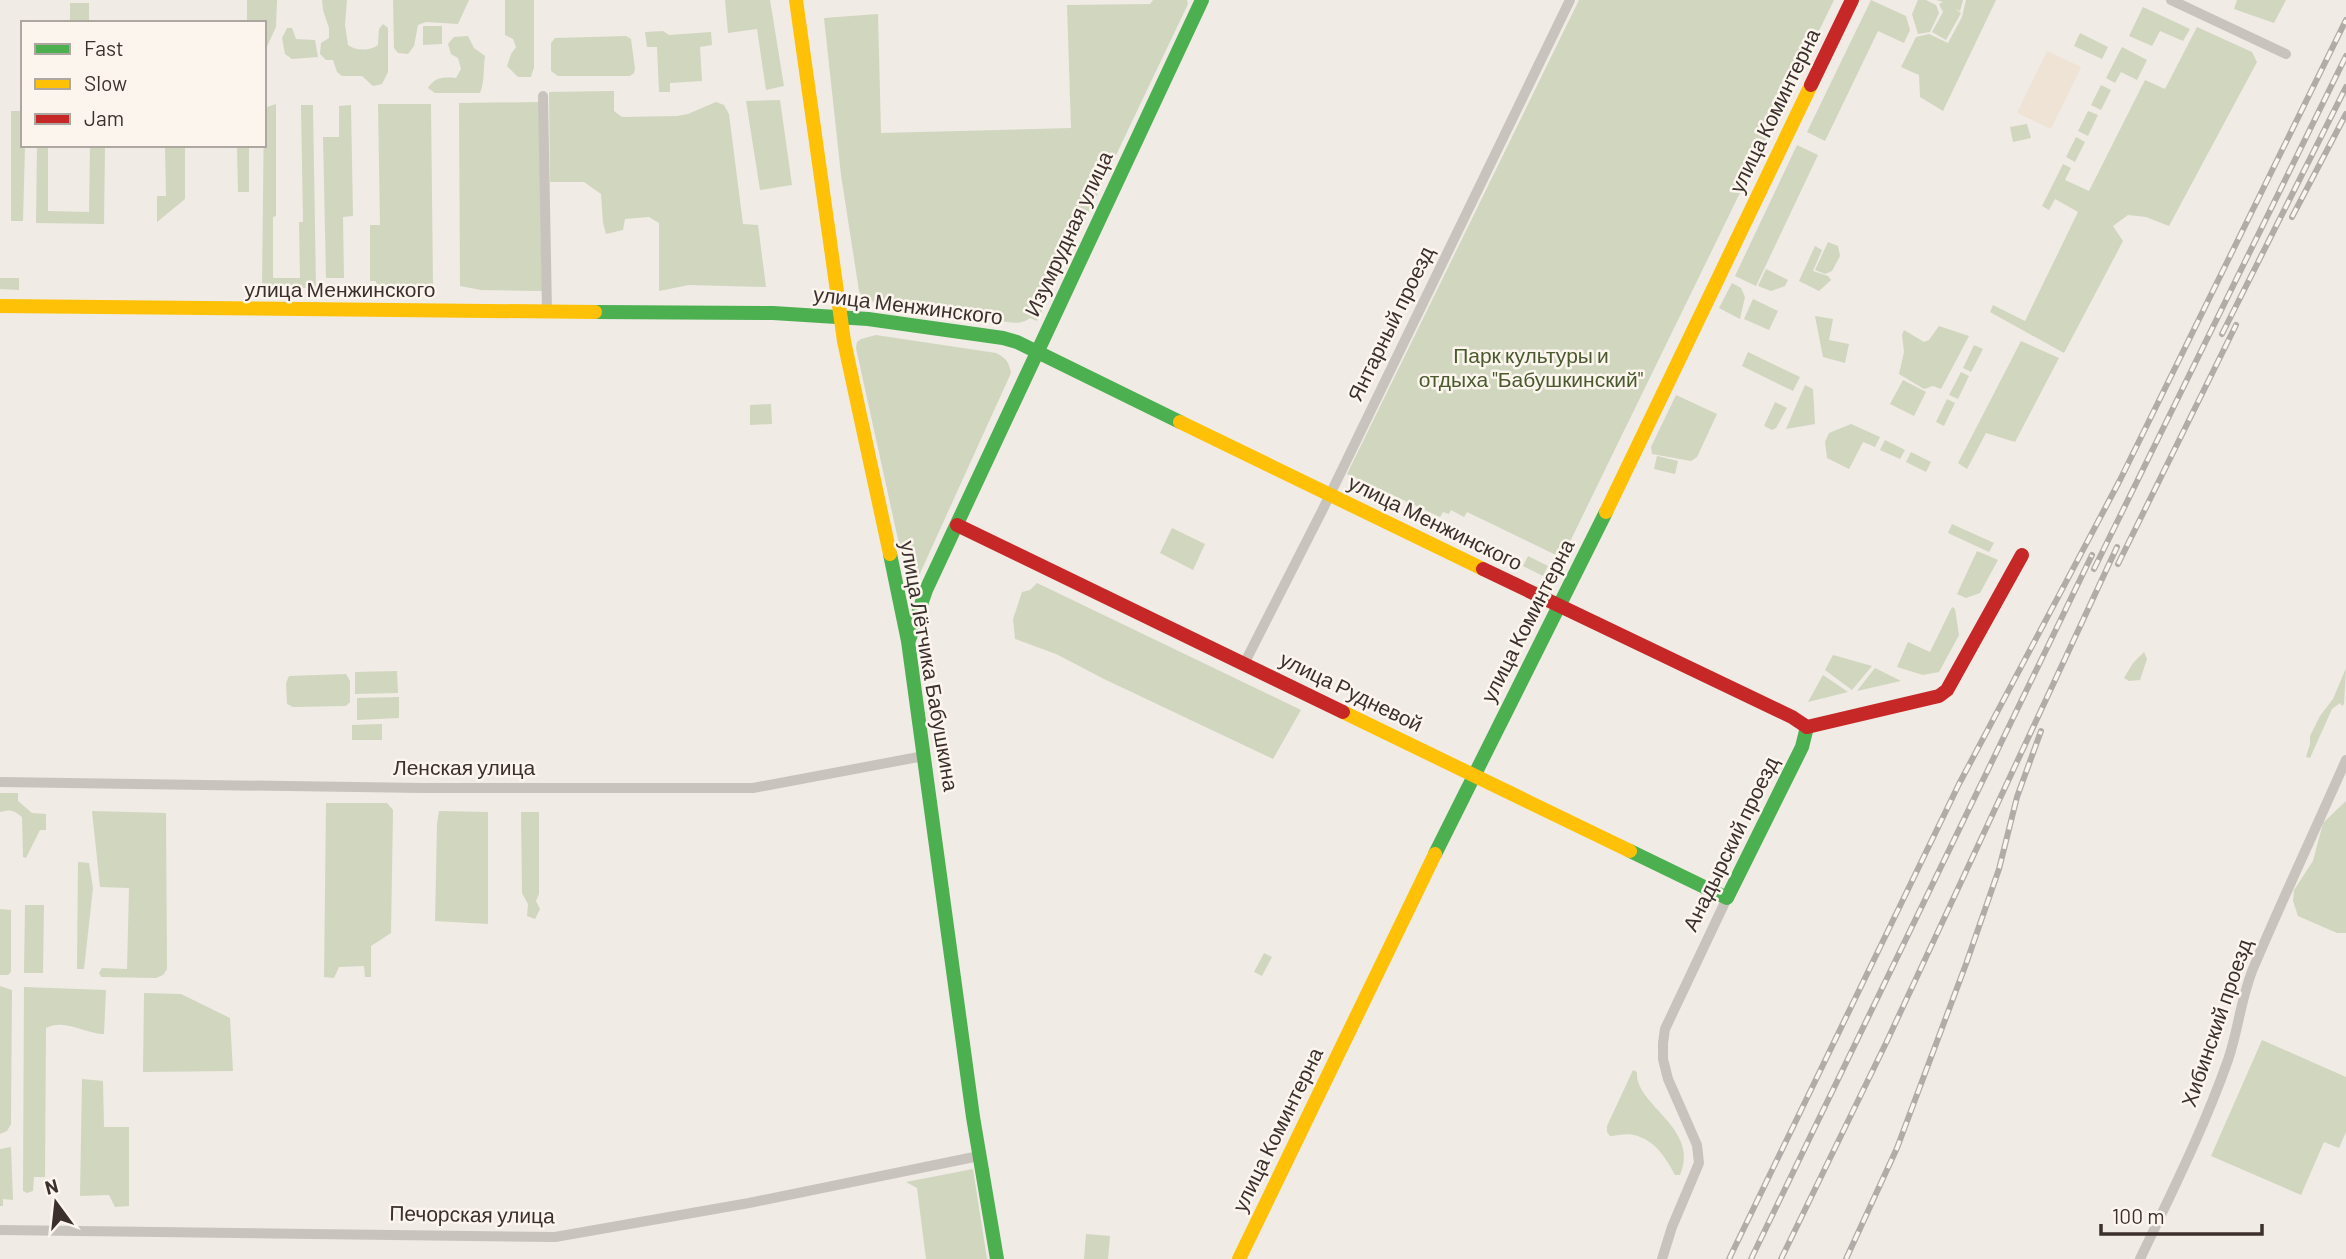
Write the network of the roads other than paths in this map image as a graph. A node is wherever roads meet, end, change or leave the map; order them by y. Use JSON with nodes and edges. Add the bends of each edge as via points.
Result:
{"nodes":[{"id":1,"x":796,"y":0,"type":"edge"},
{"id":2,"x":1202,"y":0,"type":"edge"},
{"id":3,"x":1570,"y":0,"type":"edge"},
{"id":4,"x":1852,"y":0,"type":"edge"},
{"id":5,"x":2171,"y":0,"type":"edge"},
{"id":6,"x":2287,"y":54,"type":"dead end"},
{"id":7,"x":543,"y":96,"type":"dead end"},
{"id":8,"x":0,"y":306,"type":"edge"},
{"id":9,"x":547,"y":312,"type":"junction"},
{"id":10,"x":841,"y":317,"type":"junction"},
{"id":11,"x":1037,"y":353,"type":"junction"},
{"id":12,"x":1330,"y":495,"type":"junction"},
{"id":13,"x":957,"y":524,"type":"junction"},
{"id":14,"x":2022,"y":555,"type":"dead end"},
{"id":15,"x":1558,"y":607,"type":"junction"},
{"id":16,"x":908,"y":641,"type":"junction"},
{"id":17,"x":1244,"y":664,"type":"junction"},
{"id":18,"x":1807,"y":727,"type":"junction"},
{"id":19,"x":924,"y":756,"type":"junction"},
{"id":20,"x":2346,"y":760,"type":"edge"},
{"id":21,"x":1475,"y":775,"type":"junction"},
{"id":22,"x":0,"y":782,"type":"edge"},
{"id":23,"x":1727,"y":898,"type":"junction"},
{"id":24,"x":979,"y":1156,"type":"junction"},
{"id":25,"x":0,"y":1230,"type":"edge"},
{"id":26,"x":997,"y":1259,"type":"edge"},
{"id":27,"x":1239,"y":1259,"type":"edge"},
{"id":28,"x":1662,"y":1259,"type":"edge"},
{"id":29,"x":2140,"y":1259,"type":"edge"}],
"edges":[{"from":1,"to":10,"type":"street","name":"улица Лётчика Бабушкина"},
{"from":2,"to":11,"type":"street","name":"Изумрудная улица"},
{"from":3,"to":12,"type":"street","name":"Янтарный проезд"},
{"from":4,"to":15,"type":"street","name":"улица Коминтерна"},
{"from":5,"to":6,"type":"street"},
{"from":7,"to":9,"type":"street"},
{"from":8,"to":9,"type":"street","name":"улица Менжинского"},
{"from":9,"to":10,"type":"street","name":"улица Менжинского"},
{"from":10,"to":11,"type":"street","name":"улица Менжинского","via":[[1003,338]]},
{"from":10,"to":16,"type":"street","name":"улица Лётчика Бабушкина"},
{"from":11,"to":12,"type":"street","name":"улица Менжинского"},
{"from":11,"to":13,"type":"street","name":"Изумрудная улица"},
{"from":12,"to":15,"type":"street","name":"улица Менжинского"},
{"from":12,"to":17,"type":"street","name":"Янтарный проезд"},
{"from":13,"to":16,"type":"street","name":"Изумрудная улица"},
{"from":13,"to":17,"type":"street","name":"улица Рудневой"},
{"from":14,"to":18,"type":"street","via":[[1947,690],[1939,696]]},
{"from":15,"to":18,"type":"street","name":"улица Менжинского"},
{"from":15,"to":21,"type":"street","name":"улица Коминтерна"},
{"from":16,"to":19,"type":"street","name":"улица Лётчика Бабушкина"},
{"from":17,"to":21,"type":"street","name":"улица Рудневой"},
{"from":18,"to":23,"type":"street","name":"Анадырский проезд","via":[[1802,747]]},
{"from":19,"to":22,"type":"street","name":"Ленская улица","via":[[753,788]]},
{"from":19,"to":24,"type":"street","name":"улица Лётчика Бабушкина"},
{"from":20,"to":29,"type":"street","name":"Хибинский проезд","via":[[2255,964],[2227,1062]]},
{"from":21,"to":23,"type":"street","name":"улица Рудневой"},
{"from":21,"to":27,"type":"street","name":"улица Коминтерна"},
{"from":23,"to":28,"type":"street","name":"Анадырский проезд","via":[[1665,1029],[1663,1059],[1668,1079],[1700,1156]]},
{"from":24,"to":25,"type":"street","name":"Печорская улица","via":[[555,1237]]},
{"from":24,"to":26,"type":"street","name":"улица Лётчика Бабушкина"}]}
